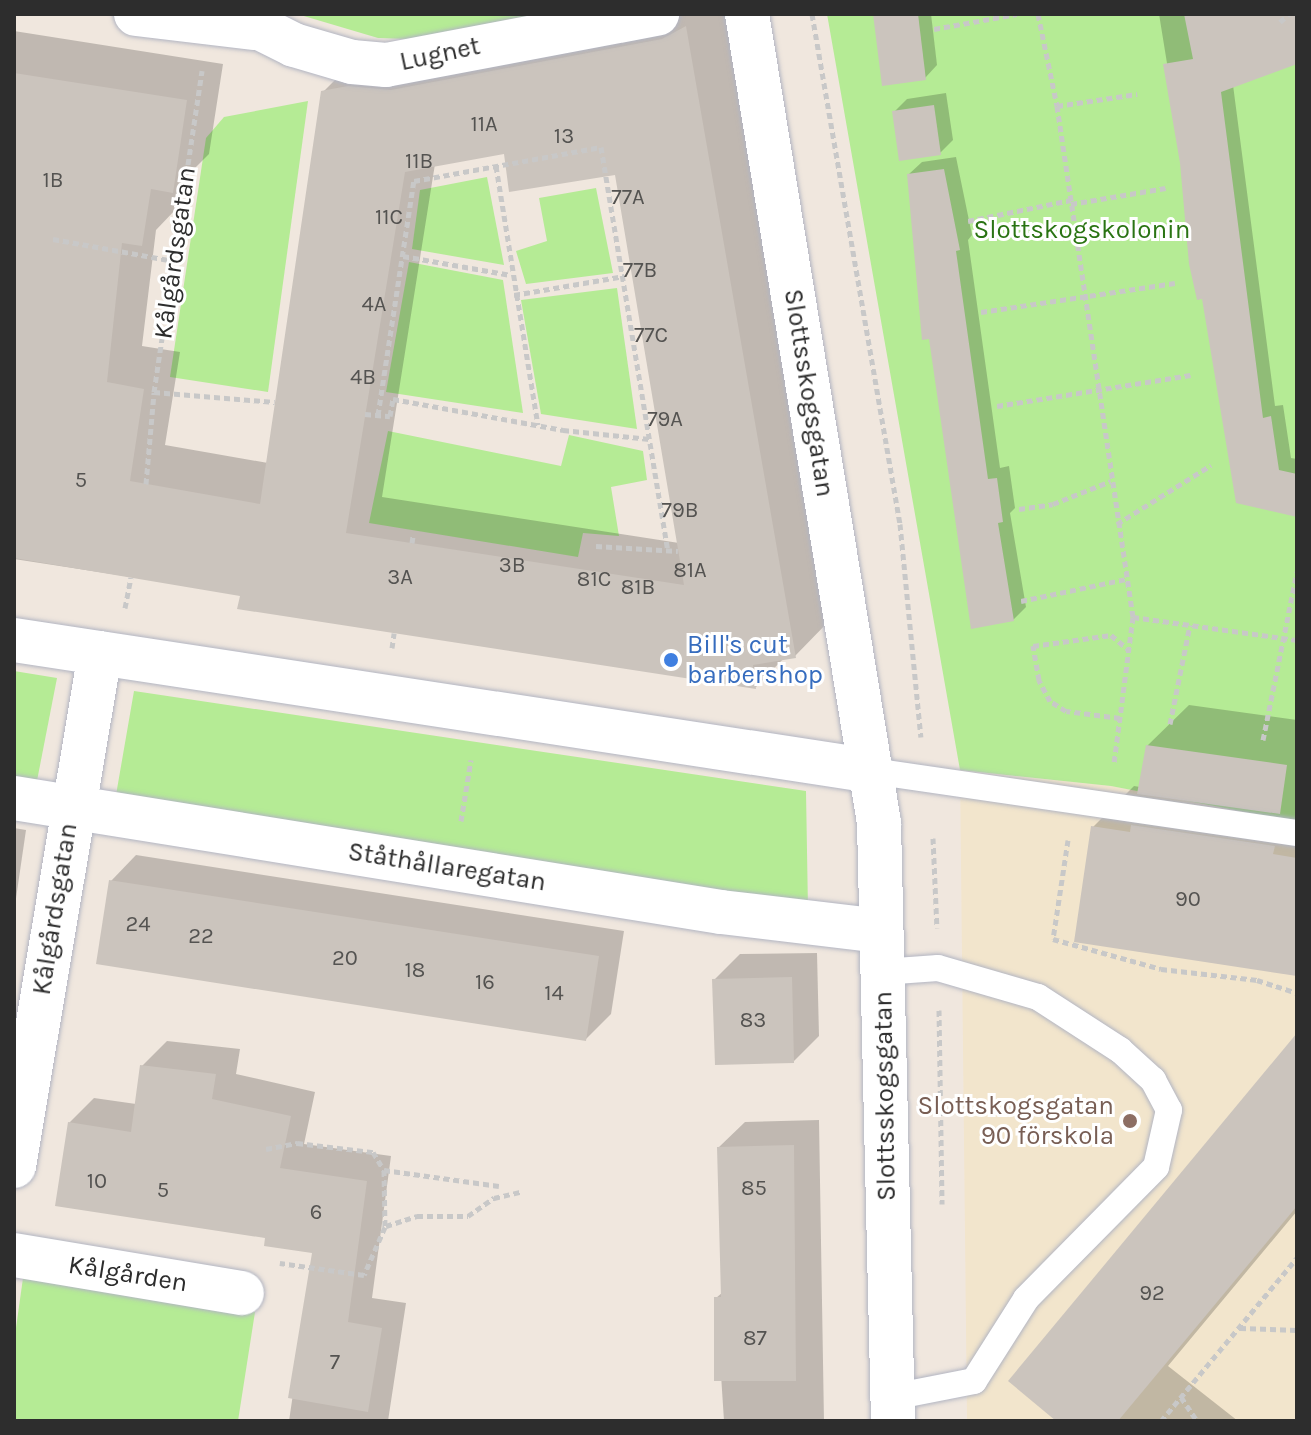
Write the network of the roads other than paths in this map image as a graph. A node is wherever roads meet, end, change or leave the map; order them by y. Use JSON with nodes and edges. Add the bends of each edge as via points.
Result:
{"nodes":[{"id":1,"x":136,"y":14,"type":"edge"},
{"id":2,"x":657,"y":14,"type":"edge"},
{"id":3,"x":747,"y":14,"type":"edge"},
{"id":4,"x":232,"y":22,"type":"edge"},
{"id":5,"x":14,"y":640,"type":"edge"},
{"id":6,"x":100,"y":653,"type":"junction"},
{"id":7,"x":872,"y":771,"type":"junction"},
{"id":8,"x":14,"y":798,"type":"edge"},
{"id":9,"x":71,"y":806,"type":"junction"},
{"id":10,"x":1297,"y":833,"type":"edge"},
{"id":11,"x":881,"y":952,"type":"junction"},
{"id":12,"x":14,"y":1166,"type":"edge"},
{"id":13,"x":14,"y":1255,"type":"edge"},
{"id":14,"x":242,"y":1293,"type":"dead end"},
{"id":15,"x":893,"y":1409,"type":"edge"}],
"edges":[{"from":1,"to":4,"type":"street","name":"Lugnet"},
{"from":2,"to":4,"type":"street","name":"Lugnet","via":[[386,65],[352,62]]},
{"from":3,"to":7,"type":"street","name":"Slottsskogsgatan"},
{"from":5,"to":6,"type":"street"},
{"from":6,"to":7,"type":"street"},
{"from":6,"to":9,"type":"street","name":"Kålgårdsgatan"},
{"from":7,"to":10,"type":"lane"},
{"from":7,"to":11,"type":"street","name":"Slottsskogsgatan","via":[[879,823]]},
{"from":8,"to":9,"type":"street","name":"Ståthållaregatan"},
{"from":9,"to":11,"type":"street","name":"Ståthållaregatan","via":[[721,912]]},
{"from":9,"to":12,"type":"street","name":"Kålgårdsgatan"},
{"from":11,"to":15,"type":"street","name":"Slottsskogsgatan"},
{"from":11,"to":15,"type":"lane","via":[[1038,997],[1120,1050],[1153,1080],[1169,1110],[1156,1167],[1026,1299],[974,1381]]},
{"from":13,"to":14,"type":"street","name":"Kålgården"}]}
